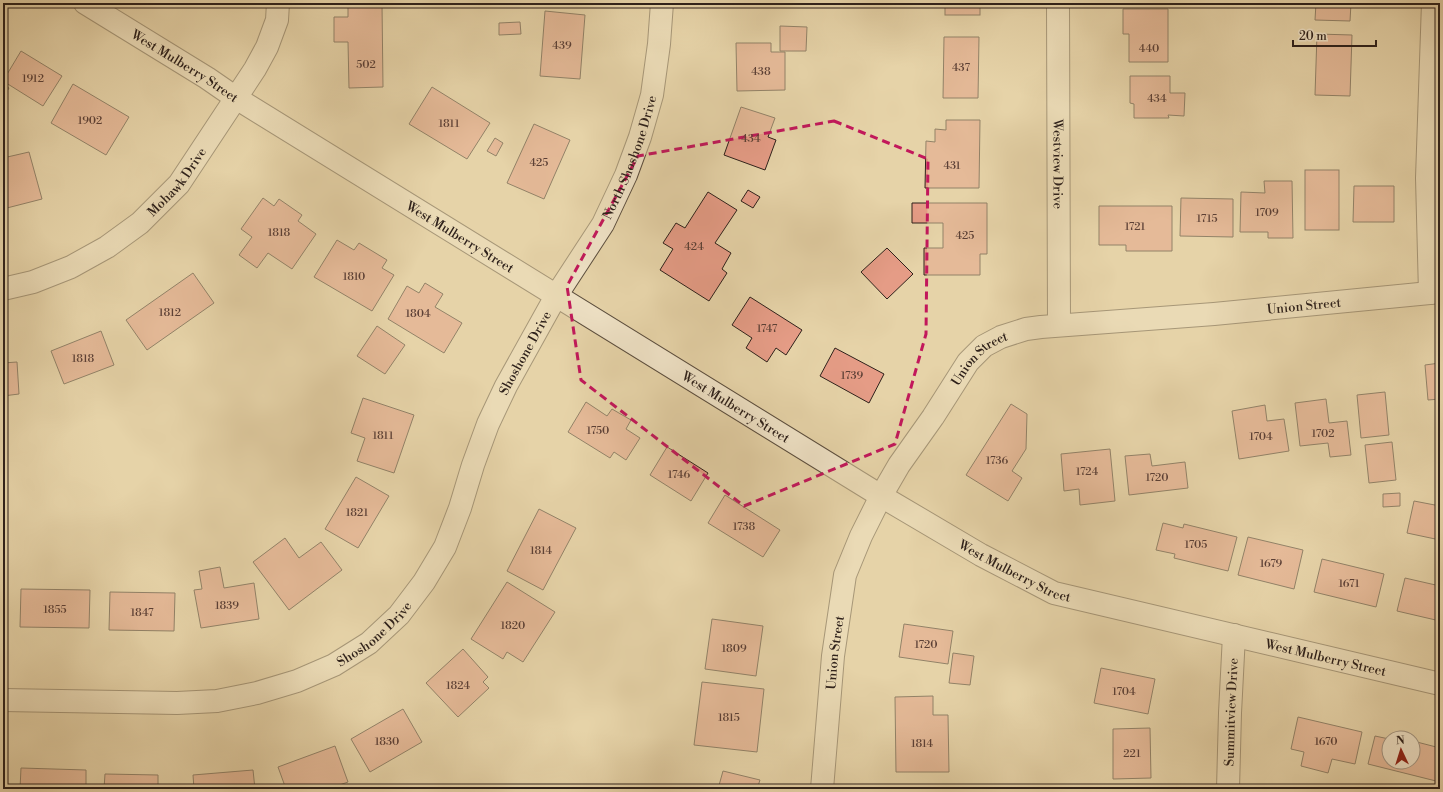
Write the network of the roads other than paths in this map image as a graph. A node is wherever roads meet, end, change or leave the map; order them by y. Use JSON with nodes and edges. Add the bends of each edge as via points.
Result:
{"nodes":[{"id":1,"x":85,"y":3,"type":"edge"},
{"id":2,"x":278,"y":3,"type":"edge"},
{"id":3,"x":662,"y":3,"type":"edge"},
{"id":4,"x":1058,"y":3,"type":"edge"},
{"id":5,"x":1433,"y":3,"type":"edge"},
{"id":6,"x":236,"y":98,"type":"junction"},
{"id":7,"x":3,"y":289,"type":"edge"},
{"id":8,"x":1435,"y":293,"type":"edge"},
{"id":9,"x":556,"y":296,"type":"junction"},
{"id":10,"x":1059,"y":325,"type":"junction"},
{"id":11,"x":881,"y":496,"type":"junction"},
{"id":12,"x":1234,"y":635,"type":"junction"},
{"id":13,"x":1440,"y":684,"type":"edge"},
{"id":14,"x":3,"y":700,"type":"edge"},
{"id":15,"x":822,"y":789,"type":"edge"},
{"id":16,"x":1228,"y":789,"type":"edge"}],
"edges":[{"from":1,"to":6,"type":"street","name":"West Mulberry Street"},
{"from":2,"to":6,"type":"street","name":"Mohawk Drive","via":[[277,20],[266,47]]},
{"from":3,"to":9,"type":"street","name":"North Shoshone Drive","via":[[652,95],[640,137],[603,224]]},
{"from":4,"to":10,"type":"street","name":"Westview Drive"},
{"from":5,"to":8,"type":"street","via":[[1427,178]]},
{"from":6,"to":7,"type":"street","name":"Mohawk Drive","via":[[179,184],[140,223],[107,247],[71,267],[33,282]]},
{"from":6,"to":9,"type":"street","name":"West Mulberry Street"},
{"from":8,"to":10,"type":"street","name":"Union Street","via":[[1214,314]]},
{"from":9,"to":11,"type":"street","name":"West Mulberry Street"},
{"from":9,"to":14,"type":"street","name":"Shoshone Drive","via":[[488,424],[445,547],[424,582],[399,615],[369,643],[297,682],[257,694],[217,701],[177,703]]},
{"from":10,"to":11,"type":"street","name":"Union Street","via":[[1026,329],[984,346],[968,362]]},
{"from":11,"to":12,"type":"street","name":"West Mulberry Street","via":[[981,555],[1054,593]]},
{"from":11,"to":15,"type":"street","name":"Union Street","via":[[845,575],[833,656]]},
{"from":12,"to":13,"type":"street","name":"West Mulberry Street"},
{"from":12,"to":16,"type":"street","name":"Summitview Drive"}]}
